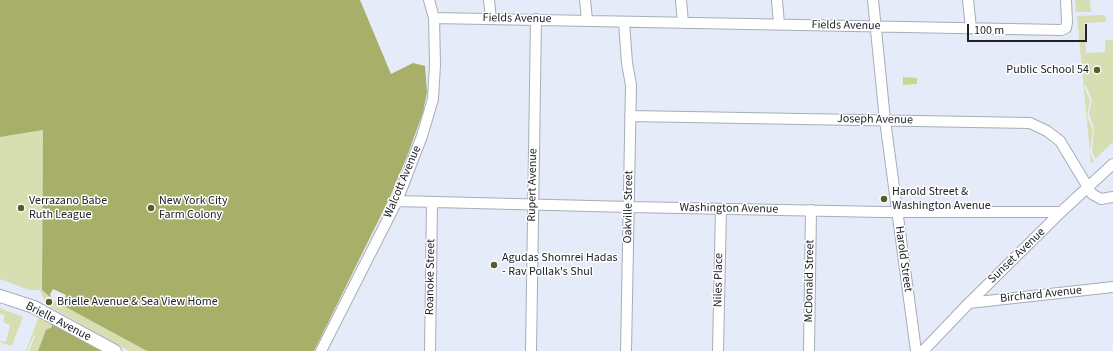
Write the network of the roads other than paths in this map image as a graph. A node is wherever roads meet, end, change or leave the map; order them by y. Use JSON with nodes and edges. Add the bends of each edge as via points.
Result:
{"nodes":[{"id":1,"x":429,"y":0,"type":"edge"},
{"id":2,"x":489,"y":0,"type":"edge"},
{"id":3,"x":585,"y":0,"type":"edge"},
{"id":4,"x":681,"y":0,"type":"edge"},
{"id":5,"x":777,"y":0,"type":"edge"},
{"id":6,"x":873,"y":0,"type":"edge"},
{"id":7,"x":968,"y":0,"type":"edge"},
{"id":8,"x":1066,"y":0,"type":"edge"},
{"id":9,"x":434,"y":18,"type":"junction"},
{"id":10,"x":491,"y":19,"type":"junction"},
{"id":11,"x":536,"y":19,"type":"junction"},
{"id":12,"x":587,"y":20,"type":"junction"},
{"id":13,"x":624,"y":22,"type":"junction"},
{"id":14,"x":683,"y":22,"type":"junction"},
{"id":15,"x":779,"y":24,"type":"junction"},
{"id":16,"x":875,"y":26,"type":"junction"},
{"id":17,"x":971,"y":28,"type":"junction"},
{"id":18,"x":630,"y":116,"type":"junction"},
{"id":19,"x":885,"y":120,"type":"junction"},
{"id":20,"x":1113,"y":164,"type":"edge"},
{"id":21,"x":1087,"y":188,"type":"junction"},
{"id":22,"x":1113,"y":197,"type":"edge"},
{"id":23,"x":397,"y":201,"type":"junction"},
{"id":24,"x":432,"y":203,"type":"junction"},
{"id":25,"x":533,"y":205,"type":"junction"},
{"id":26,"x":628,"y":207,"type":"junction"},
{"id":27,"x":720,"y":209,"type":"junction"},
{"id":28,"x":811,"y":210,"type":"junction"},
{"id":29,"x":896,"y":212,"type":"junction"},
{"id":30,"x":1061,"y":212,"type":"junction"},
{"id":31,"x":1113,"y":287,"type":"edge"},
{"id":32,"x":0,"y":296,"type":"edge"},
{"id":33,"x":969,"y":303,"type":"junction"},
{"id":34,"x":115,"y":351,"type":"edge"},
{"id":35,"x":321,"y":351,"type":"edge"},
{"id":36,"x":430,"y":351,"type":"edge"},
{"id":37,"x":531,"y":351,"type":"edge"},
{"id":38,"x":626,"y":351,"type":"edge"},
{"id":39,"x":718,"y":351,"type":"edge"},
{"id":40,"x":809,"y":351,"type":"edge"},
{"id":41,"x":916,"y":351,"type":"edge"},
{"id":42,"x":923,"y":351,"type":"edge"}],
"edges":[{"from":1,"to":9,"type":"street","name":"Walcott Avenue"},
{"from":2,"to":10,"type":"street"},
{"from":3,"to":12,"type":"street"},
{"from":4,"to":14,"type":"street"},
{"from":5,"to":15,"type":"street"},
{"from":6,"to":16,"type":"street","name":"Harold Street"},
{"from":7,"to":17,"type":"street"},
{"from":8,"to":17,"type":"street","name":"Fields Avenue","via":[[1066,28],[1061,30]]},
{"from":9,"to":10,"type":"street","name":"Fields Avenue"},
{"from":9,"to":23,"type":"street","name":"Walcott Avenue","via":[[433,99]]},
{"from":10,"to":11,"type":"street","name":"Fields Avenue"},
{"from":11,"to":12,"type":"street","name":"Fields Avenue"},
{"from":11,"to":25,"type":"street","name":"Rupert Avenue"},
{"from":12,"to":13,"type":"street","name":"Fields Avenue"},
{"from":13,"to":14,"type":"street","name":"Fields Avenue"},
{"from":13,"to":18,"type":"street","name":"Oakville Street","via":[[631,85]]},
{"from":14,"to":15,"type":"street","name":"Fields Avenue"},
{"from":15,"to":16,"type":"street","name":"Fields Avenue"},
{"from":16,"to":17,"type":"street","name":"Fields Avenue"},
{"from":16,"to":19,"type":"street","name":"Harold Street"},
{"from":18,"to":19,"type":"street","name":"Joseph Avenue"},
{"from":18,"to":26,"type":"street","name":"Oakville Street"},
{"from":19,"to":21,"type":"street","name":"Joseph Avenue","via":[[1030,123],[1060,140]]},
{"from":19,"to":29,"type":"street","name":"Harold Street"},
{"from":20,"to":21,"type":"street","name":"Sunset Avenue"},
{"from":21,"to":22,"type":"street","via":[[1097,198]]},
{"from":21,"to":30,"type":"street","name":"Sunset Avenue"},
{"from":23,"to":24,"type":"street","name":"Washington Avenue"},
{"from":23,"to":35,"type":"street","name":"Walcott Avenue"},
{"from":24,"to":25,"type":"street","name":"Washington Avenue"},
{"from":24,"to":36,"type":"street","name":"Roanoke Street"},
{"from":25,"to":26,"type":"street","name":"Washington Avenue"},
{"from":25,"to":37,"type":"street","name":"Rupert Avenue"},
{"from":26,"to":27,"type":"street","name":"Washington Avenue"},
{"from":26,"to":38,"type":"street","name":"Oakville Street"},
{"from":27,"to":28,"type":"street","name":"Washington Avenue"},
{"from":27,"to":39,"type":"street","name":"Niles Place"},
{"from":28,"to":29,"type":"street","name":"Washington Avenue"},
{"from":28,"to":40,"type":"street","name":"McDonald Street"},
{"from":29,"to":30,"type":"street","name":"Washington Avenue"},
{"from":29,"to":41,"type":"street","name":"Harold Street"},
{"from":30,"to":33,"type":"street","name":"Sunset Avenue"},
{"from":31,"to":33,"type":"street","name":"Birchard Avenue"},
{"from":32,"to":34,"type":"street","name":"Brielle Avenue","via":[[34,307]]},
{"from":33,"to":42,"type":"street","name":"Sunset Avenue"}]}
